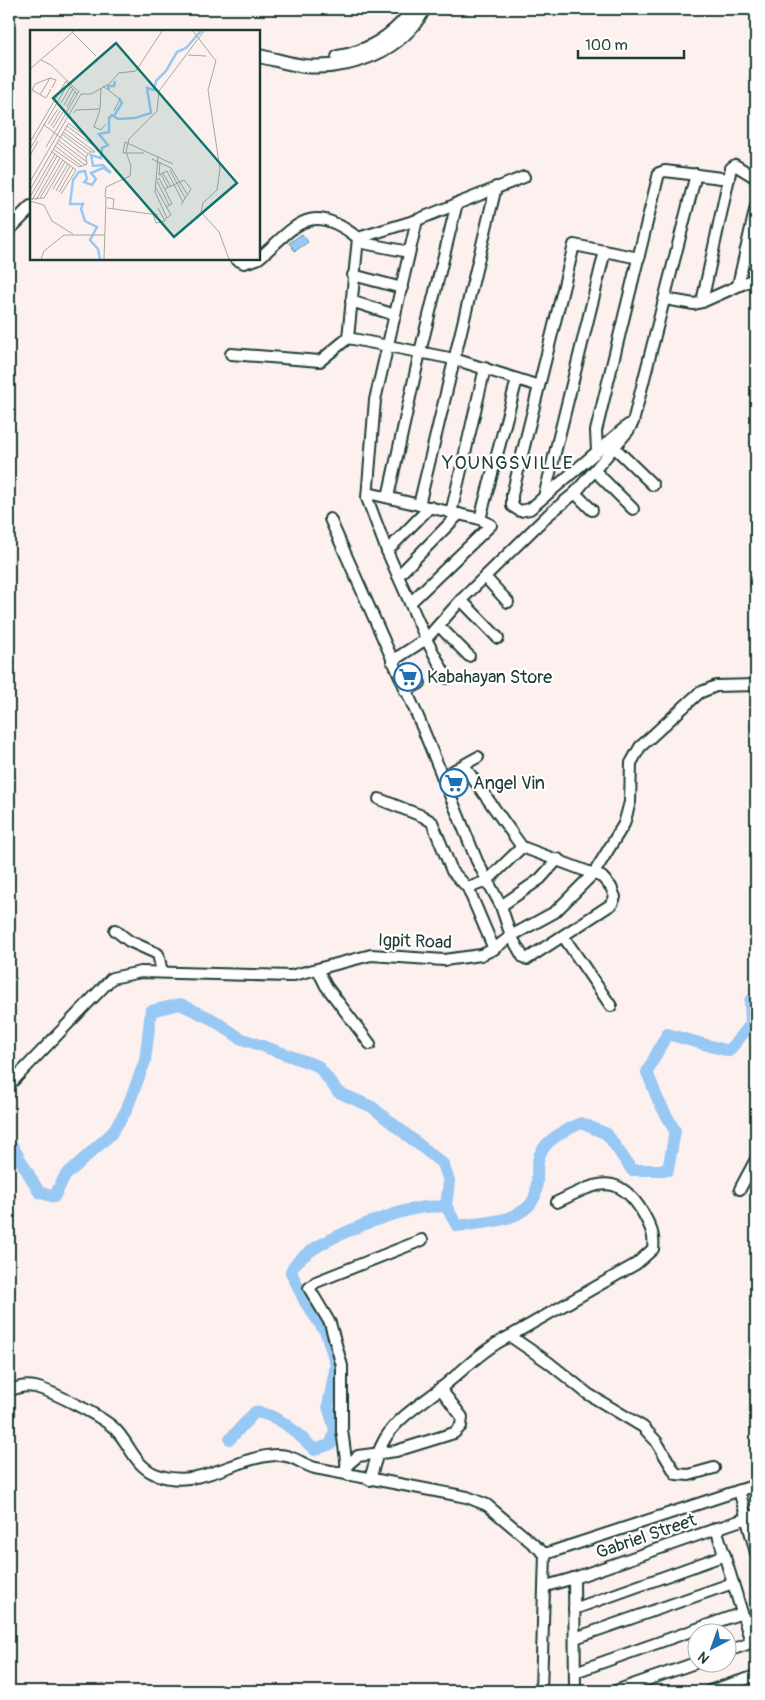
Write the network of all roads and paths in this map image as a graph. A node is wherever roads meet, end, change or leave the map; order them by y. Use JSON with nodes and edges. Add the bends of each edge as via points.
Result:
{"nodes":[{"id":1,"x":414,"y":9,"type":"edge"},
{"id":2,"x":424,"y":9,"type":"edge"},
{"id":3,"x":260,"y":49,"type":"edge"},
{"id":4,"x":260,"y":56,"type":"edge"},
{"id":5,"x":696,"y":174,"type":"junction"},
{"id":6,"x":524,"y":177,"type":"dead end"},
{"id":7,"x":756,"y":178,"type":"edge"},
{"id":8,"x":729,"y":179,"type":"junction"},
{"id":9,"x":496,"y":187,"type":"junction"},
{"id":10,"x":30,"y":197,"type":"edge"},
{"id":11,"x":457,"y":204,"type":"junction"},
{"id":12,"x":756,"y":206,"type":"edge"},
{"id":13,"x":30,"y":208,"type":"edge"},
{"id":14,"x":9,"y":218,"type":"edge"},
{"id":15,"x":755,"y":219,"type":"edge"},
{"id":16,"x":417,"y":220,"type":"junction"},
{"id":17,"x":9,"y":229,"type":"edge"},
{"id":18,"x":358,"y":240,"type":"junction"},
{"id":19,"x":605,"y":251,"type":"junction"},
{"id":20,"x":409,"y":252,"type":"junction"},
{"id":21,"x":745,"y":252,"type":"junction"},
{"id":22,"x":260,"y":256,"type":"edge"},
{"id":23,"x":639,"y":258,"type":"junction"},
{"id":24,"x":238,"y":260,"type":"edge"},
{"id":25,"x":252,"y":260,"type":"edge"},
{"id":26,"x":756,"y":266,"type":"edge"},
{"id":27,"x":353,"y":275,"type":"junction"},
{"id":28,"x":756,"y":278,"type":"edge"},
{"id":29,"x":738,"y":285,"type":"junction"},
{"id":30,"x":402,"y":288,"type":"junction"},
{"id":31,"x":665,"y":299,"type":"junction"},
{"id":32,"x":351,"y":301,"type":"junction"},
{"id":33,"x":702,"y":302,"type":"junction"},
{"id":34,"x":395,"y":315,"type":"junction"},
{"id":35,"x":348,"y":338,"type":"junction"},
{"id":36,"x":388,"y":346,"type":"junction"},
{"id":37,"x":420,"y":352,"type":"junction"},
{"id":38,"x":231,"y":354,"type":"dead end"},
{"id":39,"x":454,"y":360,"type":"junction"},
{"id":40,"x":485,"y":368,"type":"junction"},
{"id":41,"x":517,"y":379,"type":"junction"},
{"id":42,"x":539,"y":386,"type":"junction"},
{"id":43,"x":633,"y":422,"type":"junction"},
{"id":44,"x":615,"y":448,"type":"junction"},
{"id":45,"x":598,"y":451,"type":"junction"},
{"id":46,"x":595,"y":471,"type":"junction"},
{"id":47,"x":654,"y":485,"type":"dead end"},
{"id":48,"x":368,"y":493,"type":"junction"},
{"id":49,"x":575,"y":493,"type":"junction"},
{"id":50,"x":388,"y":497,"type":"junction"},
{"id":51,"x":544,"y":497,"type":"junction"},
{"id":52,"x":419,"y":505,"type":"junction"},
{"id":53,"x":430,"y":508,"type":"junction"},
{"id":54,"x":592,"y":510,"type":"dead end"},
{"id":55,"x":633,"y":510,"type":"dead end"},
{"id":56,"x":455,"y":514,"type":"junction"},
{"id":57,"x":330,"y":519,"type":"dead end"},
{"id":58,"x":480,"y":519,"type":"junction"},
{"id":59,"x":387,"y":551,"type":"junction"},
{"id":60,"x":398,"y":576,"type":"junction"},
{"id":61,"x":485,"y":577,"type":"junction"},
{"id":62,"x":461,"y":600,"type":"junction"},
{"id":63,"x":508,"y":602,"type":"dead end"},
{"id":64,"x":410,"y":603,"type":"junction"},
{"id":65,"x":439,"y":626,"type":"junction"},
{"id":66,"x":498,"y":638,"type":"dead end"},
{"id":67,"x":426,"y":639,"type":"junction"},
{"id":68,"x":469,"y":656,"type":"dead end"},
{"id":69,"x":392,"y":661,"type":"junction"},
{"id":70,"x":447,"y":678,"type":"dead end"},
{"id":71,"x":420,"y":683,"type":"dead end"},
{"id":72,"x":756,"y":685,"type":"edge"},
{"id":73,"x":405,"y":692,"type":"junction"},
{"id":74,"x":478,"y":757,"type":"dead end"},
{"id":75,"x":464,"y":766,"type":"junction"},
{"id":76,"x":442,"y":777,"type":"junction"},
{"id":77,"x":379,"y":799,"type":"dead end"},
{"id":78,"x":522,"y":846,"type":"junction"},
{"id":79,"x":558,"y":859,"type":"junction"},
{"id":80,"x":594,"y":873,"type":"junction"},
{"id":81,"x":487,"y":881,"type":"junction"},
{"id":82,"x":468,"y":888,"type":"junction"},
{"id":83,"x":501,"y":906,"type":"junction"},
{"id":84,"x":115,"y":930,"type":"dead end"},
{"id":85,"x":511,"y":936,"type":"junction"},
{"id":86,"x":562,"y":936,"type":"junction"},
{"id":87,"x":494,"y":949,"type":"junction"},
{"id":88,"x":318,"y":970,"type":"junction"},
{"id":89,"x":162,"y":972,"type":"junction"},
{"id":90,"x":611,"y":1006,"type":"dead end"},
{"id":91,"x":370,"y":1044,"type":"dead end"},
{"id":92,"x":9,"y":1085,"type":"edge"},
{"id":93,"x":756,"y":1163,"type":"edge"},
{"id":94,"x":740,"y":1189,"type":"dead end"},
{"id":95,"x":556,"y":1202,"type":"dead end"},
{"id":96,"x":422,"y":1240,"type":"dead end"},
{"id":97,"x":510,"y":1336,"type":"junction"},
{"id":98,"x":440,"y":1388,"type":"junction"},
{"id":99,"x":9,"y":1391,"type":"edge"},
{"id":100,"x":378,"y":1453,"type":"junction"},
{"id":101,"x":714,"y":1468,"type":"dead end"},
{"id":102,"x":347,"y":1471,"type":"junction"},
{"id":103,"x":370,"y":1480,"type":"junction"},
{"id":104,"x":756,"y":1485,"type":"edge"},
{"id":105,"x":739,"y":1490,"type":"junction"},
{"id":106,"x":751,"y":1517,"type":"edge"},
{"id":107,"x":716,"y":1528,"type":"junction"},
{"id":108,"x":756,"y":1553,"type":"edge"},
{"id":109,"x":545,"y":1554,"type":"junction"},
{"id":110,"x":725,"y":1555,"type":"junction"},
{"id":111,"x":574,"y":1578,"type":"junction"},
{"id":112,"x":733,"y":1583,"type":"junction"},
{"id":113,"x":546,"y":1586,"type":"junction"},
{"id":114,"x":574,"y":1609,"type":"junction"},
{"id":115,"x":742,"y":1614,"type":"junction"},
{"id":116,"x":575,"y":1638,"type":"junction"},
{"id":117,"x":754,"y":1642,"type":"edge"},
{"id":118,"x":738,"y":1648,"type":"edge"},
{"id":119,"x":688,"y":1665,"type":"edge"},
{"id":120,"x":575,"y":1672,"type":"junction"},
{"id":121,"x":756,"y":1676,"type":"edge"},
{"id":122,"x":541,"y":1691,"type":"edge"},
{"id":123,"x":574,"y":1691,"type":"edge"},
{"id":124,"x":615,"y":1691,"type":"edge"},
{"id":125,"x":708,"y":1691,"type":"edge"}],
"edges":[{"from":1,"to":3,"type":"main road","via":[[386,38],[346,56],[304,57]]},
{"from":2,"to":4,"type":"main road","via":[[392,45],[356,62],[304,66]]},
{"from":5,"to":8,"type":"street"},
{"from":5,"to":23,"type":"street","via":[[659,173]]},
{"from":5,"to":31,"type":"street"},
{"from":6,"to":9,"type":"street"},
{"from":7,"to":8,"type":"street","via":[[734,165]]},
{"from":8,"to":33,"type":"street"},
{"from":9,"to":11,"type":"street"},
{"from":9,"to":39,"type":"street"},
{"from":10,"to":14,"type":"main road"},
{"from":11,"to":16,"type":"street"},
{"from":11,"to":37,"type":"street"},
{"from":12,"to":15,"type":"street"},
{"from":13,"to":17,"type":"main road"},
{"from":15,"to":21,"type":"street"},
{"from":16,"to":18,"type":"street"},
{"from":16,"to":20,"type":"street"},
{"from":18,"to":20,"type":"street"},
{"from":18,"to":22,"type":"street","via":[[328,220],[302,222]]},
{"from":18,"to":27,"type":"street"},
{"from":19,"to":23,"type":"street"},
{"from":19,"to":42,"type":"street","via":[[574,244]]},
{"from":19,"to":51,"type":"street"},
{"from":20,"to":30,"type":"street"},
{"from":21,"to":26,"type":"street"},
{"from":21,"to":29,"type":"street"},
{"from":23,"to":45,"type":"street","via":[[596,430]]},
{"from":24,"to":25,"type":"street","via":[[244,263]]},
{"from":27,"to":30,"type":"street"},
{"from":27,"to":32,"type":"street"},
{"from":28,"to":29,"type":"street"},
{"from":29,"to":33,"type":"street"},
{"from":30,"to":34,"type":"street"},
{"from":31,"to":33,"type":"street","via":[[694,304]]},
{"from":31,"to":43,"type":"street"},
{"from":32,"to":34,"type":"street"},
{"from":32,"to":35,"type":"street"},
{"from":34,"to":36,"type":"street"},
{"from":35,"to":36,"type":"street"},
{"from":35,"to":38,"type":"street","via":[[320,361]]},
{"from":36,"to":37,"type":"street"},
{"from":36,"to":48,"type":"street","via":[[373,412]]},
{"from":37,"to":39,"type":"street"},
{"from":37,"to":50,"type":"street"},
{"from":39,"to":40,"type":"street"},
{"from":39,"to":52,"type":"street"},
{"from":40,"to":41,"type":"street"},
{"from":40,"to":56,"type":"street"},
{"from":41,"to":42,"type":"street"},
{"from":41,"to":58,"type":"street"},
{"from":42,"to":51,"type":"street","via":[[511,502],[516,510],[525,511]]},
{"from":43,"to":44,"type":"street"},
{"from":43,"to":45,"type":"street"},
{"from":44,"to":46,"type":"street"},
{"from":44,"to":47,"type":"street"},
{"from":45,"to":51,"type":"street"},
{"from":46,"to":49,"type":"street"},
{"from":46,"to":55,"type":"street"},
{"from":48,"to":50,"type":"street"},
{"from":48,"to":59,"type":"street","via":[[368,504]]},
{"from":49,"to":54,"type":"street"},
{"from":49,"to":61,"type":"street"},
{"from":50,"to":52,"type":"street"},
{"from":52,"to":53,"type":"street"},
{"from":53,"to":56,"type":"street"},
{"from":53,"to":59,"type":"street"},
{"from":56,"to":58,"type":"street"},
{"from":56,"to":60,"type":"street"},
{"from":57,"to":69,"type":"street"},
{"from":58,"to":64,"type":"street","via":[[491,526]]},
{"from":59,"to":60,"type":"street"},
{"from":60,"to":64,"type":"street"},
{"from":61,"to":62,"type":"street"},
{"from":61,"to":63,"type":"street"},
{"from":62,"to":65,"type":"street"},
{"from":62,"to":66,"type":"street"},
{"from":64,"to":67,"type":"street"},
{"from":65,"to":67,"type":"street"},
{"from":65,"to":68,"type":"street"},
{"from":67,"to":69,"type":"street"},
{"from":67,"to":70,"type":"street"},
{"from":69,"to":73,"type":"street"},
{"from":71,"to":73,"type":"street"},
{"from":72,"to":80,"type":"street","name":"Igpit Road","via":[[716,686],[698,693],[640,747],[631,763],[630,802],[624,824]]},
{"from":73,"to":76,"type":"street"},
{"from":74,"to":75,"type":"street"},
{"from":75,"to":76,"type":"street"},
{"from":75,"to":78,"type":"street"},
{"from":76,"to":81,"type":"street"},
{"from":77,"to":82,"type":"street","via":[[432,822],[450,867]]},
{"from":78,"to":79,"type":"street","via":[[531,852]]},
{"from":78,"to":81,"type":"street"},
{"from":79,"to":80,"type":"street"},
{"from":79,"to":83,"type":"street","via":[[540,879]]},
{"from":80,"to":85,"type":"street","name":"Igpit Road","via":[[555,912]]},
{"from":80,"to":86,"type":"street","via":[[606,879],[613,891],[614,902]]},
{"from":81,"to":82,"type":"street"},
{"from":81,"to":83,"type":"street"},
{"from":82,"to":87,"type":"street"},
{"from":83,"to":85,"type":"street"},
{"from":84,"to":89,"type":"street","via":[[158,954]]},
{"from":85,"to":86,"type":"street","via":[[527,959]]},
{"from":85,"to":87,"type":"street","name":"Igpit Road"},
{"from":86,"to":90,"type":"street"},
{"from":87,"to":88,"type":"street","name":"Igpit Road","via":[[481,955],[444,960],[371,955]]},
{"from":88,"to":89,"type":"street","name":"Igpit Road","via":[[283,976]]},
{"from":88,"to":91,"type":"street","via":[[326,986]]},
{"from":89,"to":92,"type":"street","name":"Igpit Road","via":[[130,973],[112,978]]},
{"from":93,"to":94,"type":"street"},
{"from":95,"to":97,"type":"street","via":[[590,1186],[611,1184],[624,1188],[653,1231],[654,1250],[636,1264]]},
{"from":96,"to":102,"type":"street","via":[[316,1282],[309,1288],[330,1323],[342,1366],[342,1430]]},
{"from":97,"to":98,"type":"street","via":[[476,1356]]},
{"from":97,"to":101,"type":"street","via":[[588,1394],[643,1428],[656,1441],[676,1474],[689,1475]]},
{"from":98,"to":100,"type":"street","via":[[393,1428]]},
{"from":98,"to":100,"type":"street","via":[[462,1417],[461,1426],[441,1438]]},
{"from":99,"to":102,"type":"street","via":[[35,1387],[100,1417],[116,1430],[145,1469],[166,1477],[195,1479],[278,1455],[296,1457],[315,1468]]},
{"from":100,"to":102,"type":"street","via":[[358,1456]]},
{"from":100,"to":103,"type":"street"},
{"from":102,"to":103,"type":"street"},
{"from":103,"to":109,"type":"street","via":[[477,1500]]},
{"from":104,"to":105,"type":"street"},
{"from":105,"to":106,"type":"street"},
{"from":105,"to":109,"type":"street"},
{"from":106,"to":107,"type":"street","name":"Gabriel Street"},
{"from":106,"to":108,"type":"street"},
{"from":107,"to":110,"type":"street"},
{"from":107,"to":111,"type":"street","name":"Gabriel Street"},
{"from":109,"to":113,"type":"street"},
{"from":110,"to":112,"type":"street"},
{"from":110,"to":114,"type":"street"},
{"from":111,"to":113,"type":"street","name":"Gabriel Street"},
{"from":111,"to":114,"type":"street"},
{"from":112,"to":115,"type":"street"},
{"from":112,"to":116,"type":"street"},
{"from":113,"to":122,"type":"street"},
{"from":114,"to":116,"type":"street"},
{"from":115,"to":117,"type":"street"},
{"from":115,"to":120,"type":"street"},
{"from":116,"to":120,"type":"street"},
{"from":117,"to":118,"type":"street"},
{"from":119,"to":124,"type":"street"},
{"from":120,"to":123,"type":"street"},
{"from":121,"to":125,"type":"street"}]}
